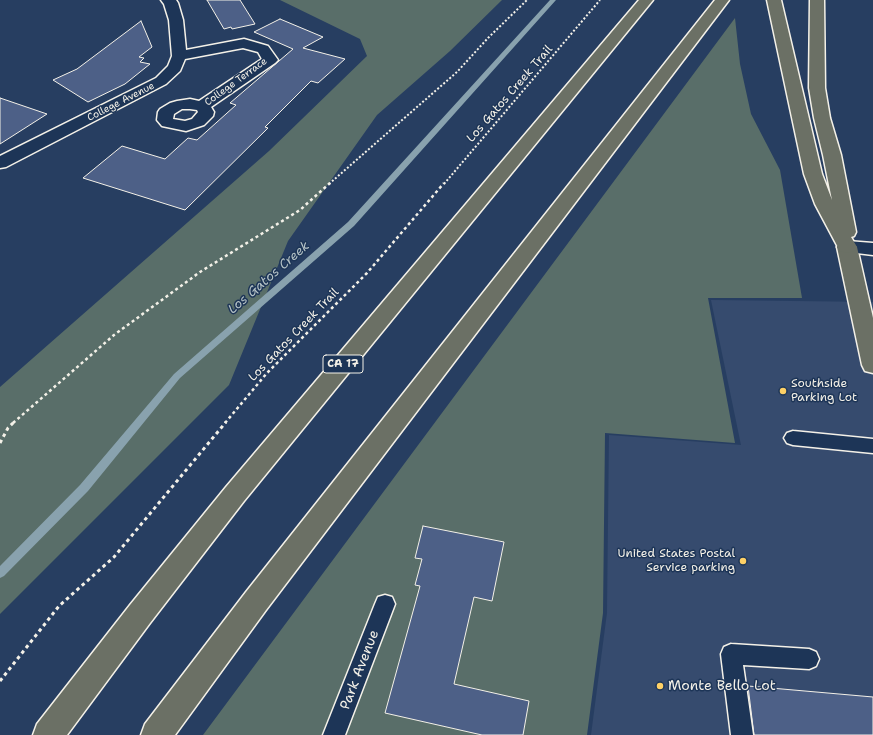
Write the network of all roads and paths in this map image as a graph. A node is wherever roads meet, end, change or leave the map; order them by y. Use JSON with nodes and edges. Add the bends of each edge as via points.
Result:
{"nodes":[{"id":1,"x":168,"y":0,"type":"edge"},
{"id":2,"x":527,"y":0,"type":"edge"},
{"id":3,"x":600,"y":0,"type":"edge"},
{"id":4,"x":646,"y":0,"type":"edge"},
{"id":5,"x":722,"y":0,"type":"edge"},
{"id":6,"x":774,"y":0,"type":"edge"},
{"id":7,"x":817,"y":0,"type":"edge"},
{"id":8,"x":179,"y":56,"type":"junction"},
{"id":9,"x":202,"y":106,"type":"dead end"},
{"id":10,"x":0,"y":163,"type":"edge"},
{"id":11,"x":847,"y":247,"type":"junction"},
{"id":12,"x":873,"y":249,"type":"edge"},
{"id":13,"x":873,"y":365,"type":"edge"},
{"id":14,"x":793,"y":438,"type":"dead end"},
{"id":15,"x":0,"y":443,"type":"edge"},
{"id":16,"x":873,"y":446,"type":"edge"},
{"id":17,"x":385,"y":604,"type":"dead end"},
{"id":18,"x":809,"y":659,"type":"dead end"},
{"id":19,"x":0,"y":681,"type":"edge"},
{"id":20,"x":48,"y":735,"type":"edge"},
{"id":21,"x":156,"y":735,"type":"edge"},
{"id":22,"x":334,"y":735,"type":"edge"},
{"id":23,"x":742,"y":735,"type":"edge"}],
"edges":[{"from":1,"to":8,"type":"street","via":[[176,20]]},
{"from":2,"to":15,"type":"path","via":[[457,72],[300,210],[200,272],[114,335],[8,428]]},
{"from":3,"to":19,"type":"path","name":"Los Gatos Creek Trail","via":[[367,273],[267,373],[114,557],[59,606]]},
{"from":4,"to":20,"type":"main road","number":"CA 17","via":[[235,494]]},
{"from":5,"to":21,"type":"main road","via":[[256,601]]},
{"from":6,"to":11,"type":"main road","via":[[813,174],[824,204]]},
{"from":7,"to":11,"type":"main road","via":[[817,88],[834,163],[847,232]]},
{"from":8,"to":9,"type":"street","name":"College Terrace","via":[[244,43],[263,49],[270,60]]},
{"from":8,"to":10,"type":"street","name":"College Avenue","via":[[175,68],[161,81]]},
{"from":11,"to":12,"type":"street"},
{"from":11,"to":13,"type":"main road"},
{"from":14,"to":16,"type":"lane"},
{"from":17,"to":22,"type":"lane","name":"Park Avenue"},
{"from":18,"to":23,"type":"lane","via":[[731,654]]}]}
